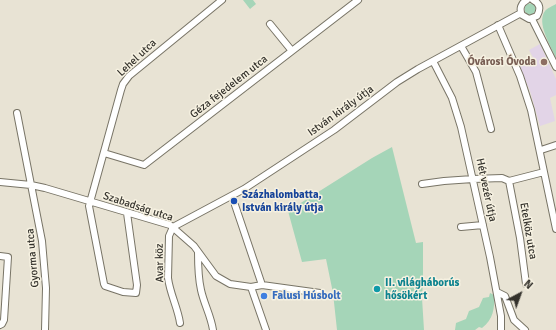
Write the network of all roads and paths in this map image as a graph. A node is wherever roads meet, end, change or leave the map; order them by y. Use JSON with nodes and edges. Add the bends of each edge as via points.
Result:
{"nodes":[{"id":1,"x":222,"y":0,"type":"edge"},
{"id":2,"x":358,"y":0,"type":"edge"},
{"id":3,"x":527,"y":0,"type":"edge"},
{"id":4,"x":533,"y":0,"type":"edge"},
{"id":5,"x":521,"y":13,"type":"junction"},
{"id":6,"x":532,"y":19,"type":"junction"},
{"id":7,"x":270,"y":24,"type":"dead end"},
{"id":8,"x":498,"y":25,"type":"junction"},
{"id":9,"x":461,"y":46,"type":"junction"},
{"id":10,"x":292,"y":51,"type":"junction"},
{"id":11,"x":433,"y":61,"type":"junction"},
{"id":12,"x":556,"y":67,"type":"edge"},
{"id":13,"x":17,"y":113,"type":"dead end"},
{"id":14,"x":491,"y":129,"type":"dead end"},
{"id":15,"x":556,"y":145,"type":"edge"},
{"id":16,"x":540,"y":150,"type":"junction"},
{"id":17,"x":104,"y":153,"type":"junction"},
{"id":18,"x":544,"y":172,"type":"junction"},
{"id":19,"x":473,"y":179,"type":"junction"},
{"id":20,"x":509,"y":181,"type":"junction"},
{"id":21,"x":0,"y":182,"type":"edge"},
{"id":22,"x":422,"y":184,"type":"dead end"},
{"id":23,"x":31,"y":185,"type":"junction"},
{"id":24,"x":90,"y":202,"type":"junction"},
{"id":25,"x":235,"y":205,"type":"dead end"},
{"id":26,"x":127,"y":213,"type":"junction"},
{"id":27,"x":483,"y":225,"type":"junction"},
{"id":28,"x":173,"y":227,"type":"junction"},
{"id":29,"x":461,"y":228,"type":"dead end"},
{"id":30,"x":556,"y":229,"type":"edge"},
{"id":31,"x":198,"y":252,"type":"junction"},
{"id":32,"x":0,"y":256,"type":"edge"},
{"id":33,"x":526,"y":284,"type":"dead end"},
{"id":34,"x":262,"y":285,"type":"junction"},
{"id":35,"x":252,"y":287,"type":"junction"},
{"id":36,"x":497,"y":292,"type":"junction"},
{"id":37,"x":320,"y":293,"type":"dead end"},
{"id":38,"x":180,"y":323,"type":"dead end"},
{"id":39,"x":0,"y":325,"type":"edge"},
{"id":40,"x":45,"y":330,"type":"edge"},
{"id":41,"x":213,"y":330,"type":"edge"},
{"id":42,"x":266,"y":330,"type":"edge"},
{"id":43,"x":501,"y":330,"type":"edge"},
{"id":44,"x":525,"y":330,"type":"edge"}],
"edges":[{"from":1,"to":17,"type":"street","name":"Lehel utca","via":[[126,80]]},
{"from":2,"to":10,"type":"street","name":"Géza fejedelem utca"},
{"from":3,"to":5,"type":"street","via":[[522,4]]},
{"from":4,"to":6,"type":"street","via":[[540,10]]},
{"from":5,"to":6,"type":"street","via":[[524,17]]},
{"from":5,"to":8,"type":"street","name":"István király útja"},
{"from":6,"to":12,"type":"street"},
{"from":7,"to":10,"type":"street"},
{"from":8,"to":9,"type":"street","name":"István király útja"},
{"from":8,"to":16,"type":"street","via":[[526,94]]},
{"from":9,"to":11,"type":"street","name":"István király útja"},
{"from":9,"to":14,"type":"street","via":[[476,72]]},
{"from":10,"to":17,"type":"street","name":"Géza fejedelem utca","via":[[144,165]]},
{"from":11,"to":19,"type":"street","name":"Hét vezér útja","via":[[456,109]]},
{"from":11,"to":28,"type":"street","name":"István király útja","via":[[397,82],[338,126],[244,189]]},
{"from":13,"to":23,"type":"street","name":"Gyorma utca"},
{"from":15,"to":16,"type":"street"},
{"from":16,"to":18,"type":"street"},
{"from":17,"to":24,"type":"street","name":"Lehel utca"},
{"from":18,"to":20,"type":"street"},
{"from":18,"to":30,"type":"street"},
{"from":19,"to":20,"type":"street","via":[[502,178]]},
{"from":19,"to":22,"type":"street"},
{"from":19,"to":27,"type":"street","name":"Hét vezér útja"},
{"from":20,"to":33,"type":"street","name":"Etelköz utca"},
{"from":21,"to":23,"type":"street","name":"Szabadság utca"},
{"from":23,"to":24,"type":"street","name":"Szabadság utca"},
{"from":23,"to":40,"type":"street","name":"Gyorma utca","via":[[40,222],[45,263]]},
{"from":24,"to":26,"type":"street","name":"Szabadság utca"},
{"from":24,"to":26,"type":"street","via":[[89,209],[105,286],[136,293]]},
{"from":25,"to":34,"type":"street"},
{"from":26,"to":28,"type":"street","name":"Szabadság utca"},
{"from":27,"to":29,"type":"street"},
{"from":27,"to":36,"type":"street","name":"Hét vezér útja"},
{"from":28,"to":31,"type":"street","name":"Szabadság utca"},
{"from":28,"to":38,"type":"street","name":"Avar köz","via":[[169,236],[168,278]]},
{"from":31,"to":35,"type":"street","name":"Szabadság utca","via":[[220,280]]},
{"from":31,"to":41,"type":"street","via":[[201,291]]},
{"from":32,"to":39,"type":"street","via":[[8,257],[4,320]]},
{"from":34,"to":35,"type":"street","name":"Szabadság utca"},
{"from":34,"to":37,"type":"street","name":"Szabadság utca"},
{"from":35,"to":42,"type":"street"},
{"from":36,"to":43,"type":"street","name":"Hét vezér útja"},
{"from":36,"to":44,"type":"street","via":[[505,296],[514,320]]}]}
